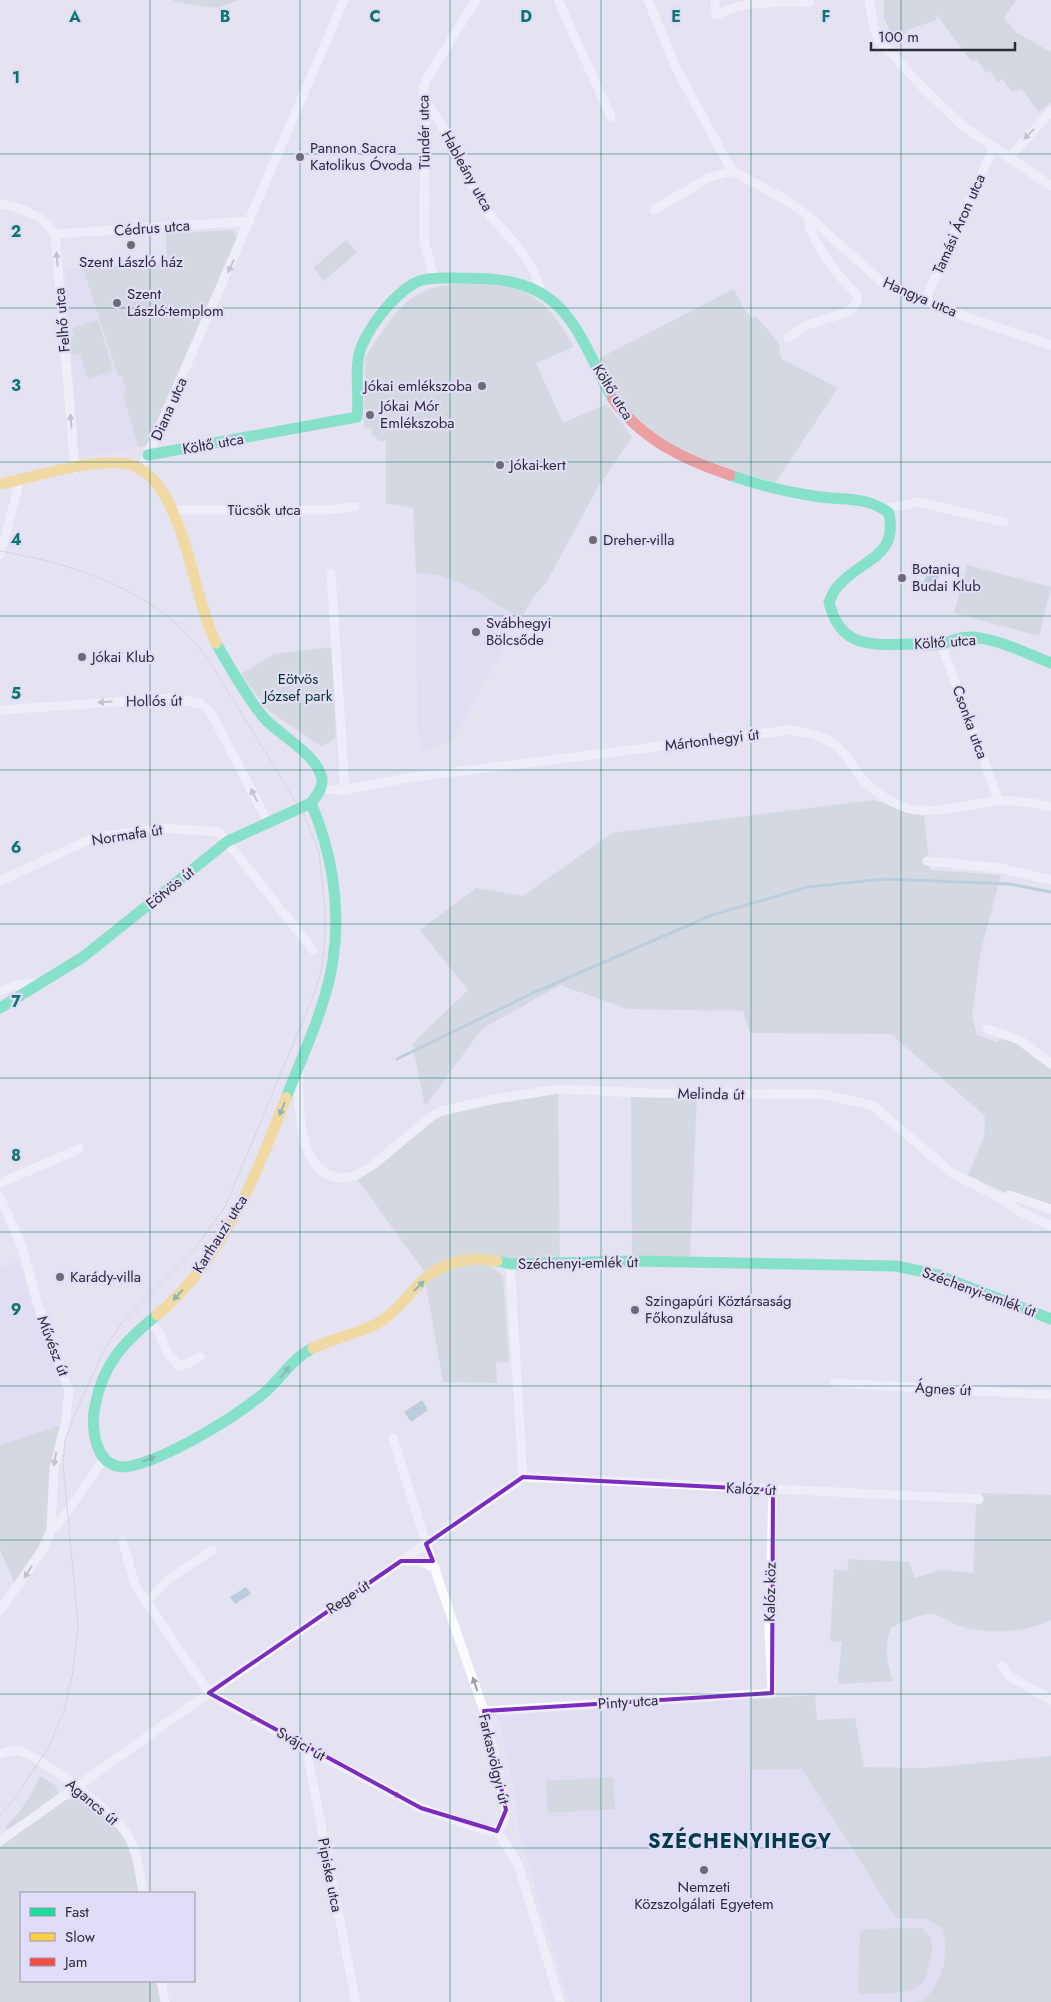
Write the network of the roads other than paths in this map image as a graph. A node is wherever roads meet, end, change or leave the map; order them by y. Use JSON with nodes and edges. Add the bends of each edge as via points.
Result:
{"nodes":[{"id":1,"x":344,"y":0,"type":"edge"},
{"id":2,"x":476,"y":0,"type":"edge"},
{"id":3,"x":558,"y":0,"type":"edge"},
{"id":4,"x":648,"y":0,"type":"edge"},
{"id":5,"x":715,"y":0,"type":"edge"},
{"id":6,"x":809,"y":0,"type":"edge"},
{"id":7,"x":869,"y":0,"type":"edge"},
{"id":8,"x":425,"y":101,"type":"junction"},
{"id":9,"x":1051,"y":110,"type":"edge"},
{"id":10,"x":611,"y":117,"type":"dead end"},
{"id":11,"x":993,"y":149,"type":"junction"},
{"id":12,"x":1008,"y":159,"type":"junction"},
{"id":13,"x":732,"y":171,"type":"junction"},
{"id":14,"x":1051,"y":186,"type":"edge"},
{"id":15,"x":0,"y":204,"type":"edge"},
{"id":16,"x":654,"y":210,"type":"dead end"},
{"id":17,"x":808,"y":216,"type":"junction"},
{"id":18,"x":250,"y":221,"type":"junction"},
{"id":19,"x":55,"y":234,"type":"junction"},
{"id":20,"x":434,"y":278,"type":"junction"},
{"id":21,"x":540,"y":291,"type":"junction"},
{"id":22,"x":924,"y":300,"type":"junction"},
{"id":23,"x":788,"y":338,"type":"dead end"},
{"id":24,"x":1051,"y":345,"type":"edge"},
{"id":25,"x":148,"y":455,"type":"junction"},
{"id":26,"x":140,"y":469,"type":"junction"},
{"id":27,"x":75,"y":470,"type":"junction"},
{"id":28,"x":18,"y":481,"type":"junction"},
{"id":29,"x":0,"y":484,"type":"edge"},
{"id":30,"x":355,"y":507,"type":"dead end"},
{"id":31,"x":172,"y":510,"type":"junction"},
{"id":32,"x":885,"y":510,"type":"junction"},
{"id":33,"x":1004,"y":522,"type":"dead end"},
{"id":34,"x":0,"y":555,"type":"edge"},
{"id":35,"x":331,"y":573,"type":"dead end"},
{"id":36,"x":941,"y":644,"type":"junction"},
{"id":37,"x":1051,"y":663,"type":"edge"},
{"id":38,"x":0,"y":710,"type":"edge"},
{"id":39,"x":320,"y":790,"type":"junction"},
{"id":40,"x":345,"y":790,"type":"junction"},
{"id":41,"x":999,"y":801,"type":"junction"},
{"id":42,"x":311,"y":803,"type":"junction"},
{"id":43,"x":1051,"y":807,"type":"edge"},
{"id":44,"x":268,"y":822,"type":"junction"},
{"id":45,"x":228,"y":841,"type":"junction"},
{"id":46,"x":927,"y":861,"type":"dead end"},
{"id":47,"x":1051,"y":880,"type":"edge"},
{"id":48,"x":0,"y":881,"type":"edge"},
{"id":49,"x":313,"y":950,"type":"dead end"},
{"id":50,"x":41,"y":982,"type":"junction"},
{"id":51,"x":0,"y":991,"type":"edge"},
{"id":52,"x":0,"y":1008,"type":"edge"},
{"id":53,"x":987,"y":1029,"type":"dead end"},
{"id":54,"x":299,"y":1063,"type":"junction"},
{"id":55,"x":1051,"y":1064,"type":"edge"},
{"id":56,"x":78,"y":1149,"type":"dead end"},
{"id":57,"x":0,"y":1183,"type":"edge"},
{"id":58,"x":0,"y":1197,"type":"edge"},
{"id":59,"x":1002,"y":1198,"type":"junction"},
{"id":60,"x":1051,"y":1209,"type":"edge"},
{"id":61,"x":1051,"y":1226,"type":"edge"},
{"id":62,"x":510,"y":1264,"type":"junction"},
{"id":63,"x":1051,"y":1319,"type":"edge"},
{"id":64,"x":150,"y":1321,"type":"junction"},
{"id":65,"x":200,"y":1356,"type":"dead end"},
{"id":66,"x":835,"y":1383,"type":"dead end"},
{"id":67,"x":1051,"y":1395,"type":"edge"},
{"id":68,"x":393,"y":1438,"type":"dead end"},
{"id":69,"x":104,"y":1459,"type":"junction"},
{"id":70,"x":523,"y":1477,"type":"junction"},
{"id":71,"x":773,"y":1490,"type":"junction"},
{"id":72,"x":979,"y":1499,"type":"dead end"},
{"id":73,"x":51,"y":1530,"type":"junction"},
{"id":74,"x":123,"y":1542,"type":"dead end"},
{"id":75,"x":426,"y":1544,"type":"junction"},
{"id":76,"x":212,"y":1550,"type":"dead end"},
{"id":77,"x":400,"y":1561,"type":"junction"},
{"id":78,"x":436,"y":1569,"type":"junction"},
{"id":79,"x":146,"y":1602,"type":"junction"},
{"id":80,"x":0,"y":1611,"type":"edge"},
{"id":81,"x":1002,"y":1666,"type":"dead end"},
{"id":82,"x":209,"y":1693,"type":"junction"},
{"id":83,"x":772,"y":1693,"type":"joint"},
{"id":84,"x":1051,"y":1700,"type":"edge"},
{"id":85,"x":484,"y":1711,"type":"junction"},
{"id":86,"x":306,"y":1748,"type":"junction"},
{"id":87,"x":0,"y":1754,"type":"edge"},
{"id":88,"x":76,"y":1786,"type":"junction"},
{"id":89,"x":497,"y":1831,"type":"junction"},
{"id":90,"x":0,"y":1841,"type":"edge"},
{"id":91,"x":144,"y":1892,"type":"edge"},
{"id":92,"x":161,"y":1982,"type":"edge"},
{"id":93,"x":165,"y":2002,"type":"edge"},
{"id":94,"x":356,"y":2002,"type":"edge"},
{"id":95,"x":560,"y":2002,"type":"edge"}],
"edges":[{"from":1,"to":18,"type":"street","name":"Diana utca"},
{"from":2,"to":8,"type":"street","name":"Tündér utca","via":[[427,78],[423,90]]},
{"from":3,"to":10,"type":"street"},
{"from":4,"to":13,"type":"street","via":[[676,68]]},
{"from":5,"to":6,"type":"street","via":[[716,15],[749,3]]},
{"from":7,"to":11,"type":"street","via":[[880,41],[950,115]]},
{"from":8,"to":20,"type":"street","name":"Tündér utca","via":[[424,240]]},
{"from":8,"to":21,"type":"street","name":"Hableány utca","via":[[457,150],[485,209],[538,278]]},
{"from":9,"to":12,"type":"street","one_way":true},
{"from":11,"to":12,"type":"street"},
{"from":11,"to":22,"type":"street","name":"Tamási Áron utca"},
{"from":12,"to":14,"type":"street"},
{"from":13,"to":16,"type":"street","via":[[710,177]]},
{"from":13,"to":17,"type":"street","name":"Hangya utca","via":[[784,198]]},
{"from":15,"to":19,"type":"street","via":[[33,214]]},
{"from":17,"to":22,"type":"street","name":"Hangya utca","via":[[884,284]]},
{"from":17,"to":23,"type":"street","via":[[807,225],[813,236],[858,298],[854,308],[848,312],[807,324]]},
{"from":18,"to":19,"type":"street","name":"Cédrus utca"},
{"from":18,"to":25,"type":"street","name":"Diana utca","one_way":true},
{"from":27,"to":19,"type":"street","name":"Felhő utca","one_way":true},
{"from":20,"to":21,"type":"street","name":"Költő utca","via":[[514,280]]},
{"from":20,"to":25,"type":"street","name":"Költő utca","via":[[415,283],[403,292],[362,345],[360,404],[356,418]]},
{"from":21,"to":32,"type":"street","name":"Költő utca","via":[[559,305],[568,317],[629,420],[660,444],[695,462],[763,484],[817,497],[872,501]]},
{"from":22,"to":24,"type":"street","name":"Hangya utca"},
{"from":25,"to":26,"type":"street","name":"Diana utca"},
{"from":26,"to":27,"type":"street","via":[[119,463]]},
{"from":26,"to":31,"type":"street","via":[[161,489]]},
{"from":27,"to":28,"type":"street"},
{"from":28,"to":29,"type":"street"},
{"from":28,"to":34,"type":"street","via":[[18,492]]},
{"from":30,"to":31,"type":"street","name":"Tücsök utca","via":[[327,510]]},
{"from":31,"to":39,"type":"street","via":[[202,612],[214,639],[266,720],[301,748],[316,766]]},
{"from":32,"to":33,"type":"street","via":[[918,502]]},
{"from":32,"to":36,"type":"street","name":"Költő utca","via":[[892,527],[886,546],[879,555],[839,584],[829,602],[833,617],[843,633],[868,644]]},
{"from":35,"to":40,"type":"street"},
{"from":36,"to":37,"type":"street","name":"Költő utca","via":[[971,637]]},
{"from":36,"to":41,"type":"street","name":"Csonka utca"},
{"from":44,"to":38,"type":"street","name":"Hollós út","one_way":true,"via":[[215,720],[201,704],[175,698]]},
{"from":39,"to":40,"type":"street"},
{"from":39,"to":42,"type":"street"},
{"from":40,"to":41,"type":"street","name":"Mártonhegyi út","via":[[406,778],[788,730],[810,733],[830,741],[848,757],[874,791],[906,808],[958,808]]},
{"from":41,"to":43,"type":"street","name":"Mártonhegyi út"},
{"from":42,"to":44,"type":"street","name":"Eötvös út"},
{"from":42,"to":54,"type":"street","name":"Karthauzi utca","via":[[329,853],[336,927],[332,962]]},
{"from":44,"to":45,"type":"street","name":"Eötvös út"},
{"from":45,"to":48,"type":"street","name":"Normafa út","via":[[220,832],[183,828],[102,836]]},
{"from":45,"to":49,"type":"street"},
{"from":45,"to":50,"type":"street","name":"Eötvös út","via":[[109,937]]},
{"from":46,"to":47,"type":"street","via":[[999,868]]},
{"from":50,"to":51,"type":"street","via":[[20,984]]},
{"from":50,"to":52,"type":"street","name":"Eötvös út"},
{"from":53,"to":55,"type":"street","via":[[1020,1040]]},
{"from":54,"to":59,"type":"street","name":"Melinda út","via":[[298,1113],[312,1159],[323,1174],[331,1178],[356,1176],[432,1116],[483,1101],[558,1089],[820,1094],[872,1105],[952,1173]]},
{"from":54,"to":64,"type":"street","name":"Karthauzi utca","one_way":true,"via":[[255,1172],[228,1227],[181,1292]]},
{"from":56,"to":57,"type":"street"},
{"from":58,"to":73,"type":"street","name":"Művész út","one_way":true,"via":[[22,1247],[39,1309],[69,1391],[54,1468]]},
{"from":59,"to":60,"type":"street","via":[[1009,1195]]},
{"from":59,"to":61,"type":"street","name":"Melinda út","via":[[1018,1211]]},
{"from":62,"to":63,"type":"street","name":"Széchenyi-emlék út","via":[[632,1261],[896,1266],[938,1275]]},
{"from":69,"to":62,"type":"street","name":"Széchenyi-emlék út","one_way":true,"via":[[111,1465],[130,1466],[206,1433],[251,1404],[278,1382],[297,1358],[307,1351],[387,1317],[435,1270],[466,1260],[497,1260]]},
{"from":62,"to":70,"type":"street"},
{"from":64,"to":65,"type":"street","via":[[178,1366]]},
{"from":64,"to":69,"type":"street","name":"Karthauzi utca","via":[[120,1349],[100,1387],[93,1426],[95,1443]]},
{"from":66,"to":67,"type":"street","name":"Ágnes út"},
{"from":68,"to":75,"type":"street","name":"Farkasvölgyi út"},
{"from":69,"to":73,"type":"street"},
{"from":70,"to":71,"type":"street","name":"Kalóz út"},
{"from":70,"to":75,"type":"street","name":"Rege út"},
{"from":71,"to":72,"type":"street","name":"Kalóz út"},
{"from":71,"to":83,"type":"street","name":"Kalóz köz","via":[[769,1630]]},
{"from":73,"to":80,"type":"street","one_way":true,"via":[[43,1549]]},
{"from":74,"to":79,"type":"street","name":"Svájci út","via":[[135,1585]]},
{"from":75,"to":77,"type":"street","name":"Rege út"},
{"from":75,"to":78,"type":"street","name":"Farkasvölgyi út"},
{"from":76,"to":79,"type":"street","via":[[171,1577]]},
{"from":77,"to":78,"type":"street","via":[[420,1561]]},
{"from":77,"to":82,"type":"street","name":"Rege út"},
{"from":85,"to":78,"type":"street","name":"Farkasvölgyi út","one_way":true},
{"from":79,"to":82,"type":"street","name":"Svájci út"},
{"from":81,"to":84,"type":"street","via":[[1011,1677]]},
{"from":82,"to":86,"type":"street","name":"Svájci út","one_way":true},
{"from":82,"to":88,"type":"street","name":"Rege út"},
{"from":83,"to":85,"type":"street","name":"Pinty utca"},
{"from":85,"to":89,"type":"street","name":"Farkasvölgyi út","via":[[506,1810],[504,1822]]},
{"from":86,"to":89,"type":"street","name":"Svájci út","one_way":true,"via":[[422,1808],[483,1830]]},
{"from":86,"to":94,"type":"street","name":"Pipiske utca"},
{"from":87,"to":88,"type":"street","name":"Agancs út","via":[[24,1753]]},
{"from":88,"to":90,"type":"street","name":"Rege út"},
{"from":88,"to":91,"type":"street","name":"Agancs út","via":[[107,1812],[129,1838]]},
{"from":89,"to":95,"type":"street","via":[[518,1864]]},
{"from":92,"to":93,"type":"street"}]}
